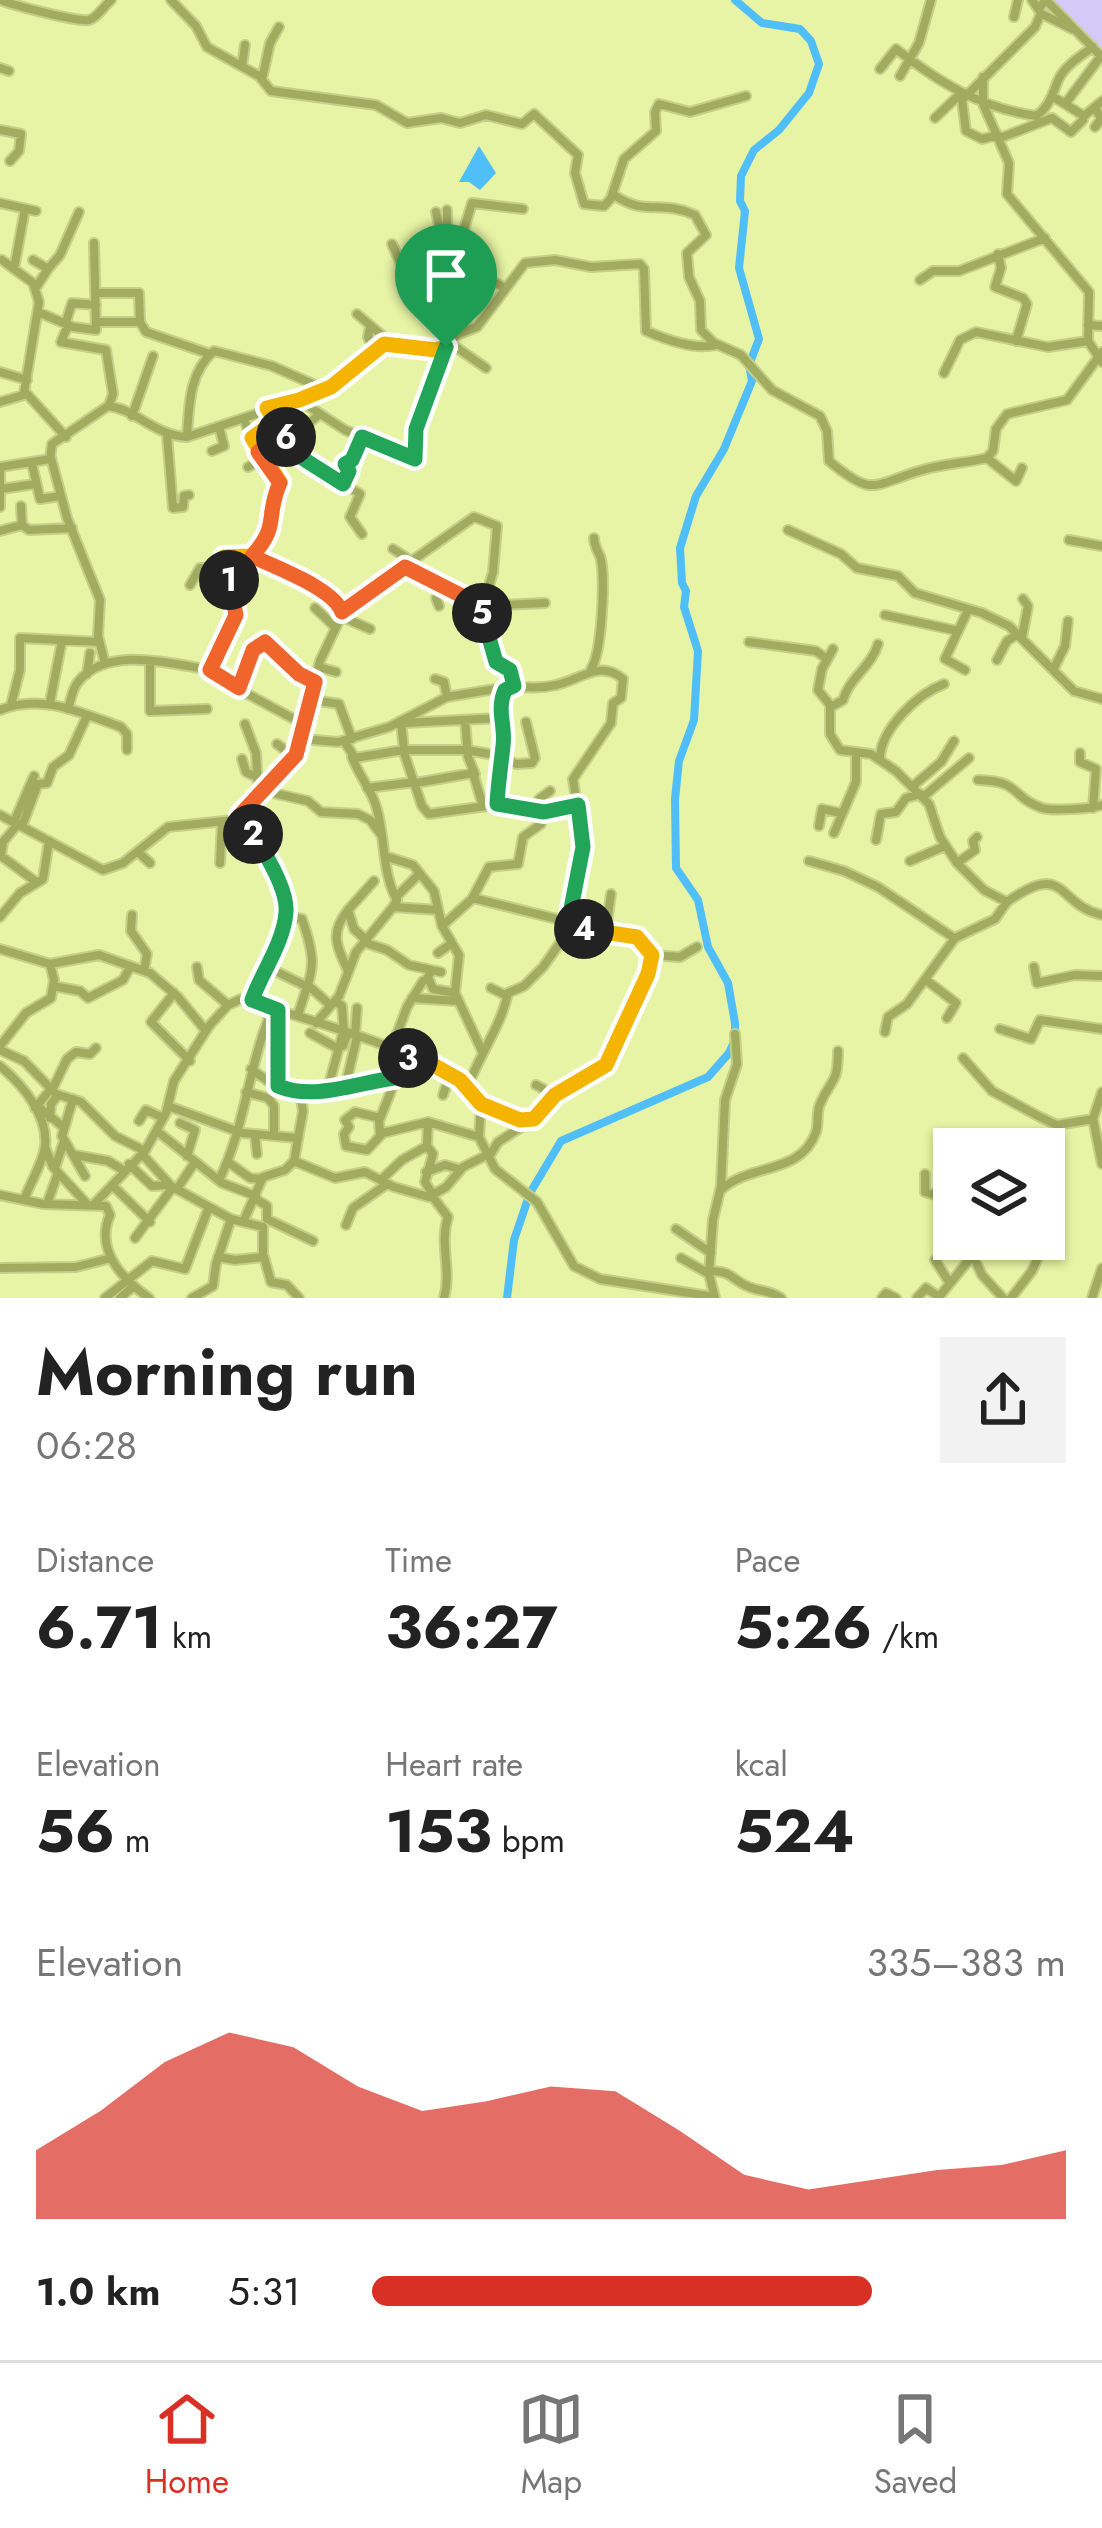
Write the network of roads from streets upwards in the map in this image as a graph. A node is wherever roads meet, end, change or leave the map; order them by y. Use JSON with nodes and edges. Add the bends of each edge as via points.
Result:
{"nodes":[{"id":1,"x":111,"y":0,"type":"edge"},
{"id":2,"x":171,"y":0,"type":"edge"},
{"id":3,"x":932,"y":0,"type":"edge"},
{"id":4,"x":1018,"y":0,"type":"edge"},
{"id":5,"x":2,"y":3,"type":"edge"},
{"id":6,"x":1039,"y":5,"type":"edge"},
{"id":7,"x":1014,"y":17,"type":"dead end"},
{"id":8,"x":279,"y":27,"type":"dead end"},
{"id":9,"x":244,"y":45,"type":"dead end"},
{"id":10,"x":1093,"y":47,"type":"junction"},
{"id":11,"x":1102,"y":57,"type":"edge"},
{"id":12,"x":908,"y":58,"type":"junction"},
{"id":13,"x":242,"y":67,"type":"junction"},
{"id":14,"x":880,"y":69,"type":"dead end"},
{"id":15,"x":900,"y":76,"type":"dead end"},
{"id":16,"x":983,"y":77,"type":"junction"},
{"id":17,"x":262,"y":79,"type":"junction"},
{"id":18,"x":962,"y":94,"type":"junction"},
{"id":19,"x":746,"y":96,"type":"dead end"},
{"id":20,"x":1052,"y":96,"type":"junction"},
{"id":21,"x":983,"y":104,"type":"junction"},
{"id":22,"x":1065,"y":104,"type":"junction"},
{"id":23,"x":1099,"y":104,"type":"edge"},
{"id":24,"x":935,"y":118,"type":"dead end"},
{"id":25,"x":1083,"y":120,"type":"dead end"},
{"id":26,"x":1099,"y":123,"type":"edge"},
{"id":27,"x":0,"y":130,"type":"edge"},
{"id":28,"x":999,"y":137,"type":"junction"},
{"id":29,"x":10,"y":161,"type":"dead end"},
{"id":30,"x":612,"y":195,"type":"junction"},
{"id":31,"x":0,"y":203,"type":"edge"},
{"id":32,"x":25,"y":209,"type":"junction"},
{"id":33,"x":523,"y":209,"type":"dead end"},
{"id":34,"x":447,"y":210,"type":"dead end"},
{"id":35,"x":36,"y":211,"type":"dead end"},
{"id":36,"x":80,"y":212,"type":"dead end"},
{"id":37,"x":436,"y":212,"type":"dead end"},
{"id":38,"x":447,"y":233,"type":"junction"},
{"id":39,"x":1045,"y":238,"type":"junction"},
{"id":40,"x":94,"y":243,"type":"dead end"},
{"id":41,"x":392,"y":244,"type":"dead end"},
{"id":42,"x":460,"y":244,"type":"junction"},
{"id":43,"x":998,"y":254,"type":"junction"},
{"id":44,"x":2,"y":260,"type":"edge"},
{"id":45,"x":32,"y":260,"type":"dead end"},
{"id":46,"x":14,"y":269,"type":"junction"},
{"id":47,"x":48,"y":269,"type":"junction"},
{"id":48,"x":462,"y":274,"type":"junction"},
{"id":49,"x":920,"y":280,"type":"dead end"},
{"id":50,"x":36,"y":288,"type":"junction"},
{"id":51,"x":505,"y":288,"type":"junction"},
{"id":52,"x":96,"y":293,"type":"junction"},
{"id":53,"x":1101,"y":301,"type":"edge"},
{"id":54,"x":96,"y":304,"type":"junction"},
{"id":55,"x":1091,"y":308,"type":"junction"},
{"id":56,"x":38,"y":312,"type":"junction"},
{"id":57,"x":357,"y":314,"type":"dead end"},
{"id":58,"x":98,"y":322,"type":"junction"},
{"id":59,"x":140,"y":322,"type":"junction"},
{"id":60,"x":67,"y":324,"type":"junction"},
{"id":61,"x":1088,"y":325,"type":"junction"},
{"id":62,"x":1102,"y":326,"type":"edge"},
{"id":63,"x":370,"y":327,"type":"junction"},
{"id":64,"x":1016,"y":341,"type":"junction"},
{"id":65,"x":1088,"y":341,"type":"junction"},
{"id":66,"x":384,"y":344,"type":"junction"},
{"id":67,"x":448,"y":345,"type":"junction"},
{"id":68,"x":718,"y":345,"type":"junction"},
{"id":69,"x":374,"y":350,"type":"junction"},
{"id":70,"x":210,"y":354,"type":"junction"},
{"id":71,"x":153,"y":356,"type":"dead end"},
{"id":72,"x":1100,"y":357,"type":"edge"},
{"id":73,"x":486,"y":368,"type":"dead end"},
{"id":74,"x":0,"y":372,"type":"edge"},
{"id":75,"x":944,"y":374,"type":"dead end"},
{"id":76,"x":27,"y":380,"type":"junction"},
{"id":77,"x":326,"y":389,"type":"junction"},
{"id":78,"x":24,"y":393,"type":"junction"},
{"id":79,"x":299,"y":400,"type":"junction"},
{"id":80,"x":0,"y":402,"type":"edge"},
{"id":81,"x":108,"y":406,"type":"junction"},
{"id":82,"x":267,"y":408,"type":"junction"},
{"id":83,"x":320,"y":414,"type":"junction"},
{"id":84,"x":132,"y":416,"type":"junction"},
{"id":85,"x":244,"y":419,"type":"junction"},
{"id":86,"x":275,"y":421,"type":"junction"},
{"id":87,"x":308,"y":424,"type":"dead end"},
{"id":88,"x":219,"y":427,"type":"junction"},
{"id":89,"x":283,"y":433,"type":"junction"},
{"id":90,"x":167,"y":435,"type":"junction"},
{"id":91,"x":66,"y":436,"type":"junction"},
{"id":92,"x":187,"y":437,"type":"junction"},
{"id":93,"x":362,"y":437,"type":"junction"},
{"id":94,"x":252,"y":438,"type":"junction"},
{"id":95,"x":212,"y":451,"type":"dead end"},
{"id":96,"x":260,"y":456,"type":"junction"},
{"id":97,"x":51,"y":458,"type":"junction"},
{"id":98,"x":987,"y":458,"type":"junction"},
{"id":99,"x":32,"y":464,"type":"junction"},
{"id":100,"x":248,"y":467,"type":"dead end"},
{"id":101,"x":0,"y":468,"type":"edge"},
{"id":102,"x":1022,"y":468,"type":"dead end"},
{"id":103,"x":36,"y":483,"type":"junction"},
{"id":104,"x":343,"y":484,"type":"junction"},
{"id":105,"x":2,"y":489,"type":"edge"},
{"id":106,"x":189,"y":495,"type":"dead end"},
{"id":107,"x":62,"y":496,"type":"junction"},
{"id":108,"x":21,"y":506,"type":"dead end"},
{"id":109,"x":0,"y":507,"type":"edge"},
{"id":110,"x":22,"y":525,"type":"junction"},
{"id":111,"x":72,"y":528,"type":"junction"},
{"id":112,"x":788,"y":530,"type":"dead end"},
{"id":113,"x":0,"y":532,"type":"edge"},
{"id":114,"x":362,"y":535,"type":"dead end"},
{"id":115,"x":594,"y":538,"type":"dead end"},
{"id":116,"x":1069,"y":540,"type":"dead end"},
{"id":117,"x":1102,"y":546,"type":"edge"},
{"id":118,"x":393,"y":549,"type":"dead end"},
{"id":119,"x":252,"y":556,"type":"junction"},
{"id":120,"x":409,"y":564,"type":"junction"},
{"id":121,"x":219,"y":568,"type":"junction"},
{"id":122,"x":190,"y":585,"type":"dead end"},
{"id":123,"x":442,"y":588,"type":"junction"},
{"id":124,"x":1023,"y":599,"type":"dead end"},
{"id":125,"x":545,"y":603,"type":"dead end"},
{"id":126,"x":439,"y":606,"type":"dead end"},
{"id":127,"x":315,"y":608,"type":"dead end"},
{"id":128,"x":483,"y":608,"type":"junction"},
{"id":129,"x":968,"y":610,"type":"junction"},
{"id":130,"x":341,"y":614,"type":"junction"},
{"id":131,"x":885,"y":615,"type":"dead end"},
{"id":132,"x":1068,"y":621,"type":"dead end"},
{"id":133,"x":336,"y":628,"type":"junction"},
{"id":134,"x":370,"y":628,"type":"dead end"},
{"id":135,"x":958,"y":631,"type":"junction"},
{"id":136,"x":1021,"y":636,"type":"junction"},
{"id":137,"x":62,"y":641,"type":"junction"},
{"id":138,"x":748,"y":641,"type":"dead end"},
{"id":139,"x":100,"y":643,"type":"junction"},
{"id":140,"x":313,"y":644,"type":"dead end"},
{"id":141,"x":878,"y":644,"type":"dead end"},
{"id":142,"x":833,"y":649,"type":"dead end"},
{"id":143,"x":90,"y":653,"type":"dead end"},
{"id":144,"x":323,"y":654,"type":"junction"},
{"id":145,"x":828,"y":659,"type":"junction"},
{"id":146,"x":998,"y":660,"type":"dead end"},
{"id":147,"x":105,"y":663,"type":"junction"},
{"id":148,"x":150,"y":663,"type":"junction"},
{"id":149,"x":319,"y":667,"type":"junction"},
{"id":150,"x":210,"y":670,"type":"junction"},
{"id":151,"x":591,"y":670,"type":"junction"},
{"id":152,"x":965,"y":670,"type":"dead end"},
{"id":153,"x":1053,"y":670,"type":"junction"},
{"id":154,"x":336,"y":672,"type":"dead end"},
{"id":155,"x":87,"y":674,"type":"junction"},
{"id":156,"x":435,"y":680,"type":"dead end"},
{"id":157,"x":315,"y":682,"type":"junction"},
{"id":158,"x":944,"y":684,"type":"dead end"},
{"id":159,"x":511,"y":687,"type":"junction"},
{"id":160,"x":239,"y":688,"type":"junction"},
{"id":161,"x":447,"y":697,"type":"junction"},
{"id":162,"x":1102,"y":699,"type":"edge"},
{"id":163,"x":313,"y":700,"type":"junction"},
{"id":164,"x":50,"y":703,"type":"junction"},
{"id":165,"x":11,"y":705,"type":"junction"},
{"id":166,"x":831,"y":707,"type":"junction"},
{"id":167,"x":68,"y":709,"type":"junction"},
{"id":168,"x":207,"y":709,"type":"dead end"},
{"id":169,"x":0,"y":710,"type":"edge"},
{"id":170,"x":87,"y":716,"type":"junction"},
{"id":171,"x":499,"y":718,"type":"junction"},
{"id":172,"x":465,"y":720,"type":"junction"},
{"id":173,"x":400,"y":722,"type":"junction"},
{"id":174,"x":526,"y":722,"type":"dead end"},
{"id":175,"x":245,"y":724,"type":"dead end"},
{"id":176,"x":305,"y":725,"type":"junction"},
{"id":177,"x":302,"y":739,"type":"junction"},
{"id":178,"x":348,"y":740,"type":"junction"},
{"id":179,"x":955,"y":742,"type":"dead end"},
{"id":180,"x":277,"y":744,"type":"dead end"},
{"id":181,"x":127,"y":750,"type":"dead end"},
{"id":182,"x":404,"y":750,"type":"junction"},
{"id":183,"x":467,"y":750,"type":"junction"},
{"id":184,"x":856,"y":752,"type":"junction"},
{"id":185,"x":1080,"y":753,"type":"dead end"},
{"id":186,"x":352,"y":756,"type":"junction"},
{"id":187,"x":500,"y":756,"type":"junction"},
{"id":188,"x":294,"y":758,"type":"junction"},
{"id":189,"x":880,"y":758,"type":"junction"},
{"id":190,"x":969,"y":758,"type":"dead end"},
{"id":191,"x":242,"y":759,"type":"dead end"},
{"id":192,"x":475,"y":774,"type":"junction"},
{"id":193,"x":34,"y":776,"type":"dead end"},
{"id":194,"x":978,"y":780,"type":"dead end"},
{"id":195,"x":415,"y":782,"type":"junction"},
{"id":196,"x":258,"y":785,"type":"junction"},
{"id":197,"x":367,"y":788,"type":"junction"},
{"id":198,"x":550,"y":791,"type":"dead end"},
{"id":199,"x":919,"y":793,"type":"junction"},
{"id":200,"x":497,"y":804,"type":"junction"},
{"id":201,"x":578,"y":805,"type":"junction"},
{"id":202,"x":483,"y":806,"type":"junction"},
{"id":203,"x":1098,"y":806,"type":"edge"},
{"id":204,"x":541,"y":811,"type":"junction"},
{"id":205,"x":842,"y":813,"type":"junction"},
{"id":206,"x":0,"y":815,"type":"edge"},
{"id":207,"x":240,"y":815,"type":"junction"},
{"id":208,"x":222,"y":823,"type":"junction"},
{"id":209,"x":18,"y":824,"type":"junction"},
{"id":210,"x":818,"y":826,"type":"dead end"},
{"id":211,"x":834,"y":833,"type":"dead end"},
{"id":212,"x":384,"y":836,"type":"junction"},
{"id":213,"x":977,"y":838,"type":"dead end"},
{"id":214,"x":877,"y":840,"type":"dead end"},
{"id":215,"x":50,"y":841,"type":"junction"},
{"id":216,"x":946,"y":846,"type":"junction"},
{"id":217,"x":138,"y":852,"type":"junction"},
{"id":218,"x":388,"y":857,"type":"junction"},
{"id":219,"x":809,"y":862,"type":"dead end"},
{"id":220,"x":910,"y":862,"type":"dead end"},
{"id":221,"x":151,"y":863,"type":"dead end"},
{"id":222,"x":220,"y":863,"type":"dead end"},
{"id":223,"x":957,"y":863,"type":"junction"},
{"id":224,"x":419,"y":874,"type":"junction"},
{"id":225,"x":35,"y":881,"type":"junction"},
{"id":226,"x":374,"y":881,"type":"dead end"},
{"id":227,"x":611,"y":893,"type":"dead end"},
{"id":228,"x":473,"y":898,"type":"junction"},
{"id":229,"x":1007,"y":902,"type":"junction"},
{"id":230,"x":396,"y":903,"type":"junction"},
{"id":231,"x":348,"y":910,"type":"junction"},
{"id":232,"x":438,"y":910,"type":"junction"},
{"id":233,"x":132,"y":915,"type":"dead end"},
{"id":234,"x":1102,"y":915,"type":"edge"},
{"id":235,"x":286,"y":916,"type":"junction"},
{"id":236,"x":0,"y":917,"type":"edge"},
{"id":237,"x":569,"y":923,"type":"junction"},
{"id":238,"x":442,"y":926,"type":"junction"},
{"id":239,"x":606,"y":930,"type":"junction"},
{"id":240,"x":955,"y":938,"type":"junction"},
{"id":241,"x":364,"y":940,"type":"junction"},
{"id":242,"x":452,"y":943,"type":"junction"},
{"id":243,"x":697,"y":947,"type":"dead end"},
{"id":244,"x":0,"y":949,"type":"edge"},
{"id":245,"x":438,"y":953,"type":"dead end"},
{"id":246,"x":652,"y":955,"type":"junction"},
{"id":247,"x":50,"y":964,"type":"junction"},
{"id":248,"x":130,"y":967,"type":"junction"},
{"id":249,"x":197,"y":967,"type":"dead end"},
{"id":250,"x":265,"y":967,"type":"junction"},
{"id":251,"x":1034,"y":967,"type":"dead end"},
{"id":252,"x":143,"y":971,"type":"junction"},
{"id":253,"x":348,"y":972,"type":"junction"},
{"id":254,"x":1102,"y":976,"type":"edge"},
{"id":255,"x":926,"y":980,"type":"junction"},
{"id":256,"x":423,"y":981,"type":"dead end"},
{"id":257,"x":53,"y":986,"type":"junction"},
{"id":258,"x":309,"y":986,"type":"junction"},
{"id":259,"x":491,"y":988,"type":"dead end"},
{"id":260,"x":173,"y":993,"type":"junction"},
{"id":261,"x":506,"y":996,"type":"junction"},
{"id":262,"x":458,"y":997,"type":"junction"},
{"id":263,"x":412,"y":998,"type":"junction"},
{"id":264,"x":252,"y":1003,"type":"junction"},
{"id":265,"x":333,"y":1003,"type":"junction"},
{"id":266,"x":229,"y":1005,"type":"junction"},
{"id":267,"x":357,"y":1008,"type":"dead end"},
{"id":268,"x":276,"y":1009,"type":"junction"},
{"id":269,"x":298,"y":1016,"type":"junction"},
{"id":270,"x":947,"y":1018,"type":"dead end"},
{"id":271,"x":313,"y":1028,"type":"junction"},
{"id":272,"x":1000,"y":1029,"type":"dead end"},
{"id":273,"x":1102,"y":1029,"type":"edge"},
{"id":274,"x":206,"y":1031,"type":"junction"},
{"id":275,"x":885,"y":1032,"type":"dead end"},
{"id":276,"x":347,"y":1034,"type":"junction"},
{"id":277,"x":735,"y":1034,"type":"dead end"},
{"id":278,"x":340,"y":1047,"type":"junction"},
{"id":279,"x":0,"y":1048,"type":"edge"},
{"id":280,"x":96,"y":1048,"type":"dead end"},
{"id":281,"x":391,"y":1050,"type":"junction"},
{"id":282,"x":838,"y":1052,"type":"dead end"},
{"id":283,"x":482,"y":1053,"type":"junction"},
{"id":284,"x":405,"y":1056,"type":"junction"},
{"id":285,"x":963,"y":1058,"type":"dead end"},
{"id":286,"x":190,"y":1060,"type":"junction"},
{"id":287,"x":0,"y":1066,"type":"edge"},
{"id":288,"x":251,"y":1069,"type":"junction"},
{"id":289,"x":450,"y":1075,"type":"junction"},
{"id":290,"x":394,"y":1078,"type":"junction"},
{"id":291,"x":352,"y":1085,"type":"junction"},
{"id":292,"x":536,"y":1085,"type":"dead end"},
{"id":293,"x":278,"y":1086,"type":"junction"},
{"id":294,"x":468,"y":1086,"type":"junction"},
{"id":295,"x":53,"y":1091,"type":"junction"},
{"id":296,"x":300,"y":1091,"type":"junction"},
{"id":297,"x":327,"y":1091,"type":"junction"},
{"id":298,"x":246,"y":1092,"type":"junction"},
{"id":299,"x":1102,"y":1092,"type":"edge"},
{"id":300,"x":443,"y":1095,"type":"dead end"},
{"id":301,"x":555,"y":1095,"type":"junction"},
{"id":302,"x":73,"y":1100,"type":"junction"},
{"id":303,"x":481,"y":1104,"type":"junction"},
{"id":304,"x":36,"y":1106,"type":"junction"},
{"id":305,"x":169,"y":1106,"type":"junction"},
{"id":306,"x":50,"y":1118,"type":"junction"},
{"id":307,"x":163,"y":1118,"type":"junction"},
{"id":308,"x":380,"y":1118,"type":"junction"},
{"id":309,"x":1096,"y":1119,"type":"edge"},
{"id":310,"x":139,"y":1121,"type":"dead end"},
{"id":311,"x":428,"y":1122,"type":"junction"},
{"id":312,"x":530,"y":1122,"type":"junction"},
{"id":313,"x":180,"y":1123,"type":"dead end"},
{"id":314,"x":62,"y":1126,"type":"junction"},
{"id":315,"x":158,"y":1131,"type":"junction"},
{"id":316,"x":239,"y":1132,"type":"junction"},
{"id":317,"x":274,"y":1134,"type":"junction"},
{"id":318,"x":380,"y":1134,"type":"junction"},
{"id":319,"x":255,"y":1135,"type":"junction"},
{"id":320,"x":479,"y":1137,"type":"junction"},
{"id":321,"x":297,"y":1138,"type":"junction"},
{"id":322,"x":64,"y":1142,"type":"junction"},
{"id":323,"x":428,"y":1146,"type":"junction"},
{"id":324,"x":45,"y":1147,"type":"junction"},
{"id":325,"x":368,"y":1150,"type":"junction"},
{"id":326,"x":143,"y":1152,"type":"junction"},
{"id":327,"x":257,"y":1154,"type":"dead end"},
{"id":328,"x":75,"y":1155,"type":"junction"},
{"id":329,"x":490,"y":1155,"type":"junction"},
{"id":330,"x":191,"y":1159,"type":"junction"},
{"id":331,"x":294,"y":1161,"type":"junction"},
{"id":332,"x":228,"y":1162,"type":"junction"},
{"id":333,"x":1102,"y":1164,"type":"edge"},
{"id":334,"x":126,"y":1167,"type":"junction"},
{"id":335,"x":460,"y":1169,"type":"junction"},
{"id":336,"x":56,"y":1171,"type":"junction"},
{"id":337,"x":359,"y":1171,"type":"junction"},
{"id":338,"x":426,"y":1172,"type":"junction"},
{"id":339,"x":925,"y":1174,"type":"dead end"},
{"id":340,"x":85,"y":1176,"type":"dead end"},
{"id":341,"x":262,"y":1179,"type":"junction"},
{"id":342,"x":219,"y":1180,"type":"junction"},
{"id":343,"x":384,"y":1182,"type":"junction"},
{"id":344,"x":112,"y":1186,"type":"junction"},
{"id":345,"x":173,"y":1187,"type":"junction"},
{"id":346,"x":76,"y":1191,"type":"junction"},
{"id":347,"x":720,"y":1194,"type":"junction"},
{"id":348,"x":933,"y":1194,"type":"edge"},
{"id":349,"x":0,"y":1195,"type":"edge"},
{"id":350,"x":433,"y":1195,"type":"junction"},
{"id":351,"x":255,"y":1197,"type":"junction"},
{"id":352,"x":23,"y":1200,"type":"junction"},
{"id":353,"x":98,"y":1201,"type":"junction"},
{"id":354,"x":47,"y":1204,"type":"junction"},
{"id":355,"x":76,"y":1204,"type":"junction"},
{"id":356,"x":209,"y":1208,"type":"junction"},
{"id":357,"x":231,"y":1219,"type":"junction"},
{"id":358,"x":244,"y":1220,"type":"junction"},
{"id":359,"x":150,"y":1222,"type":"junction"},
{"id":360,"x":264,"y":1223,"type":"junction"},
{"id":361,"x":346,"y":1225,"type":"dead end"},
{"id":362,"x":676,"y":1229,"type":"dead end"},
{"id":363,"x":136,"y":1238,"type":"dead end"},
{"id":364,"x":313,"y":1241,"type":"dead end"},
{"id":365,"x":712,"y":1253,"type":"junction"},
{"id":366,"x":218,"y":1257,"type":"junction"},
{"id":367,"x":264,"y":1257,"type":"junction"},
{"id":368,"x":111,"y":1258,"type":"junction"},
{"id":369,"x":681,"y":1258,"type":"dead end"},
{"id":370,"x":934,"y":1260,"type":"dead end"},
{"id":371,"x":969,"y":1260,"type":"edge"},
{"id":372,"x":975,"y":1260,"type":"edge"},
{"id":373,"x":1037,"y":1260,"type":"edge"},
{"id":374,"x":0,"y":1268,"type":"edge"},
{"id":375,"x":1102,"y":1268,"type":"edge"},
{"id":376,"x":709,"y":1272,"type":"junction"},
{"id":377,"x":950,"y":1282,"type":"junction"},
{"id":378,"x":132,"y":1284,"type":"junction"},
{"id":379,"x":105,"y":1298,"type":"edge"},
{"id":380,"x":120,"y":1298,"type":"edge"},
{"id":381,"x":148,"y":1298,"type":"edge"},
{"id":382,"x":192,"y":1298,"type":"edge"},
{"id":383,"x":299,"y":1298,"type":"edge"},
{"id":384,"x":444,"y":1298,"type":"edge"},
{"id":385,"x":715,"y":1298,"type":"edge"},
{"id":386,"x":781,"y":1298,"type":"edge"},
{"id":387,"x":882,"y":1298,"type":"edge"},
{"id":388,"x":896,"y":1298,"type":"edge"},
{"id":389,"x":917,"y":1298,"type":"edge"},
{"id":390,"x":1007,"y":1298,"type":"edge"},
{"id":391,"x":1093,"y":1298,"type":"edge"}],
"edges":[{"from":1,"to":5,"type":"street","via":[[87,20]]},
{"from":2,"to":13,"type":"street","via":[[207,46]]},
{"from":3,"to":12,"type":"street"},
{"from":4,"to":7,"type":"street"},
{"from":6,"to":10,"type":"street"},
{"from":6,"to":16,"type":"street","via":[[1032,31]]},
{"from":8,"to":17,"type":"street"},
{"from":9,"to":13,"type":"street"},
{"from":10,"to":11,"type":"street"},
{"from":10,"to":20,"type":"street","via":[[1059,77]]},
{"from":11,"to":22,"type":"street"},
{"from":12,"to":14,"type":"street","via":[[894,49]]},
{"from":12,"to":15,"type":"street"},
{"from":12,"to":18,"type":"street"},
{"from":13,"to":17,"type":"street"},
{"from":16,"to":18,"type":"street"},
{"from":16,"to":21,"type":"street"},
{"from":17,"to":30,"type":"street","via":[[273,92],[376,105],[407,123],[485,115],[521,124],[536,115],[578,155],[584,204],[604,206]]},
{"from":18,"to":21,"type":"street"},
{"from":18,"to":24,"type":"street"},
{"from":18,"to":28,"type":"street","via":[[966,131]]},
{"from":19,"to":30,"type":"street","via":[[690,112],[659,104],[656,131],[624,159]]},
{"from":20,"to":21,"type":"street","via":[[1036,116]]},
{"from":20,"to":22,"type":"street"},
{"from":21,"to":28,"type":"street"},
{"from":22,"to":23,"type":"street","via":[[1084,116]]},
{"from":23,"to":26,"type":"street"},
{"from":25,"to":28,"type":"street","via":[[1070,132],[1052,118]]},
{"from":27,"to":29,"type":"street","via":[[20,134]]},
{"from":28,"to":39,"type":"street","via":[[1009,163],[1006,194]]},
{"from":30,"to":68,"type":"street","via":[[638,209],[676,206],[703,223],[705,237],[686,264],[701,330]]},
{"from":31,"to":32,"type":"street"},
{"from":32,"to":35,"type":"street"},
{"from":32,"to":46,"type":"street"},
{"from":33,"to":42,"type":"street","via":[[472,203]]},
{"from":34,"to":38,"type":"street"},
{"from":36,"to":47,"type":"street"},
{"from":37,"to":38,"type":"street"},
{"from":38,"to":42,"type":"street"},
{"from":39,"to":43,"type":"street"},
{"from":39,"to":55,"type":"street","via":[[1089,292]]},
{"from":40,"to":52,"type":"street"},
{"from":41,"to":48,"type":"street","via":[[405,273]]},
{"from":42,"to":48,"type":"street"},
{"from":43,"to":49,"type":"street"},
{"from":43,"to":64,"type":"street","via":[[995,287],[1027,304]]},
{"from":44,"to":46,"type":"street"},
{"from":45,"to":47,"type":"street"},
{"from":46,"to":50,"type":"street"},
{"from":47,"to":50,"type":"street"},
{"from":48,"to":51,"type":"street"},
{"from":50,"to":56,"type":"street"},
{"from":51,"to":67,"type":"street","via":[[477,327]]},
{"from":51,"to":68,"type":"street","via":[[525,263],[640,264],[646,332]]},
{"from":52,"to":54,"type":"street"},
{"from":52,"to":59,"type":"street","via":[[139,292]]},
{"from":53,"to":55,"type":"street"},
{"from":54,"to":58,"type":"street"},
{"from":54,"to":60,"type":"street","via":[[72,303]]},
{"from":55,"to":61,"type":"street"},
{"from":56,"to":60,"type":"street"},
{"from":56,"to":76,"type":"street"},
{"from":57,"to":63,"type":"street"},
{"from":58,"to":59,"type":"street"},
{"from":58,"to":60,"type":"street","via":[[94,331]]},
{"from":59,"to":70,"type":"street","via":[[146,332]]},
{"from":60,"to":81,"type":"street","via":[[61,342],[106,350]]},
{"from":61,"to":62,"type":"street"},
{"from":61,"to":65,"type":"street"},
{"from":63,"to":66,"type":"street"},
{"from":63,"to":69,"type":"street"},
{"from":64,"to":65,"type":"street"},
{"from":64,"to":75,"type":"street","via":[[970,333]]},
{"from":65,"to":72,"type":"street"},
{"from":66,"to":67,"type":"street"},
{"from":66,"to":69,"type":"street"},
{"from":67,"to":73,"type":"street"},
{"from":67,"to":93,"type":"street","via":[[416,429],[415,459]]},
{"from":68,"to":98,"type":"street","via":[[741,356],[772,390],[820,416],[829,461],[862,483],[885,486]]},
{"from":69,"to":77,"type":"street"},
{"from":70,"to":77,"type":"street","via":[[221,350]]},
{"from":70,"to":92,"type":"street","via":[[192,390]]},
{"from":71,"to":84,"type":"street"},
{"from":72,"to":98,"type":"street","via":[[1067,400],[1005,416]]},
{"from":74,"to":76,"type":"street"},
{"from":76,"to":78,"type":"street"},
{"from":77,"to":79,"type":"street"},
{"from":78,"to":80,"type":"street"},
{"from":78,"to":91,"type":"street"},
{"from":79,"to":82,"type":"street"},
{"from":79,"to":83,"type":"street"},
{"from":81,"to":84,"type":"street"},
{"from":81,"to":91,"type":"street"},
{"from":82,"to":85,"type":"street"},
{"from":82,"to":86,"type":"street"},
{"from":83,"to":87,"type":"street"},
{"from":83,"to":93,"type":"street"},
{"from":84,"to":90,"type":"street"},
{"from":85,"to":88,"type":"street"},
{"from":85,"to":94,"type":"street"},
{"from":86,"to":89,"type":"street"},
{"from":86,"to":94,"type":"street"},
{"from":88,"to":92,"type":"street"},
{"from":88,"to":95,"type":"street","via":[[224,446]]},
{"from":89,"to":96,"type":"street"},
{"from":89,"to":104,"type":"street","via":[[305,460]]},
{"from":90,"to":92,"type":"street"},
{"from":90,"to":106,"type":"street","via":[[173,508]]},
{"from":91,"to":97,"type":"street","via":[[51,446]]},
{"from":93,"to":104,"type":"street"},
{"from":94,"to":96,"type":"street"},
{"from":96,"to":100,"type":"street"},
{"from":96,"to":119,"type":"street","via":[[280,483],[272,530]]},
{"from":97,"to":99,"type":"street"},
{"from":97,"to":107,"type":"street"},
{"from":98,"to":102,"type":"street","via":[[1016,481]]},
{"from":99,"to":101,"type":"street"},
{"from":99,"to":103,"type":"street"},
{"from":101,"to":105,"type":"street"},
{"from":103,"to":105,"type":"street"},
{"from":103,"to":107,"type":"street","via":[[42,500]]},
{"from":104,"to":114,"type":"street","via":[[360,495],[350,518]]},
{"from":105,"to":109,"type":"street"},
{"from":107,"to":111,"type":"street"},
{"from":108,"to":110,"type":"street"},
{"from":110,"to":111,"type":"street"},
{"from":110,"to":113,"type":"street"},
{"from":111,"to":139,"type":"street","via":[[100,600]]},
{"from":112,"to":129,"type":"street","via":[[857,568],[898,576],[915,592]]},
{"from":115,"to":151,"type":"street","via":[[602,611]]},
{"from":116,"to":117,"type":"street"},
{"from":118,"to":120,"type":"street"},
{"from":119,"to":121,"type":"street","via":[[227,556]]},
{"from":119,"to":130,"type":"street","via":[[327,595]]},
{"from":120,"to":123,"type":"street"},
{"from":120,"to":128,"type":"street","via":[[472,518],[493,522],[496,554]]},
{"from":120,"to":130,"type":"street"},
{"from":121,"to":122,"type":"street","via":[[200,568]]},
{"from":121,"to":150,"type":"street","via":[[236,613]]},
{"from":123,"to":126,"type":"street"},
{"from":123,"to":128,"type":"street"},
{"from":124,"to":136,"type":"street"},
{"from":125,"to":128,"type":"street"},
{"from":127,"to":133,"type":"street"},
{"from":128,"to":159,"type":"street"},
{"from":129,"to":135,"type":"street"},
{"from":129,"to":136,"type":"street"},
{"from":130,"to":133,"type":"street"},
{"from":130,"to":134,"type":"street"},
{"from":131,"to":135,"type":"street"},
{"from":132,"to":153,"type":"street"},
{"from":133,"to":144,"type":"street"},
{"from":135,"to":152,"type":"street","via":[[945,658]]},
{"from":136,"to":146,"type":"street","via":[[1007,641]]},
{"from":136,"to":153,"type":"street"},
{"from":137,"to":139,"type":"street"},
{"from":137,"to":164,"type":"street"},
{"from":137,"to":165,"type":"street","via":[[20,638]]},
{"from":138,"to":145,"type":"street"},
{"from":139,"to":147,"type":"street"},
{"from":140,"to":144,"type":"street"},
{"from":141,"to":166,"type":"street"},
{"from":142,"to":145,"type":"street"},
{"from":143,"to":155,"type":"street"},
{"from":144,"to":149,"type":"street"},
{"from":145,"to":166,"type":"street","via":[[818,691]]},
{"from":147,"to":148,"type":"street"},
{"from":147,"to":155,"type":"street"},
{"from":148,"to":150,"type":"street"},
{"from":148,"to":168,"type":"street","via":[[150,711]]},
{"from":149,"to":154,"type":"street"},
{"from":149,"to":157,"type":"street"},
{"from":150,"to":160,"type":"street"},
{"from":151,"to":159,"type":"street","via":[[553,686]]},
{"from":151,"to":201,"type":"street","via":[[617,673],[623,682],[611,723],[576,771]]},
{"from":153,"to":162,"type":"street","via":[[1073,692]]},
{"from":155,"to":167,"type":"street"},
{"from":156,"to":161,"type":"street","via":[[444,682]]},
{"from":157,"to":160,"type":"street","via":[[262,642]]},
{"from":157,"to":163,"type":"street"},
{"from":158,"to":189,"type":"street","via":[[905,712]]},
{"from":159,"to":161,"type":"street"},
{"from":159,"to":171,"type":"street"},
{"from":160,"to":176,"type":"street"},
{"from":161,"to":173,"type":"street"},
{"from":163,"to":176,"type":"street"},
{"from":163,"to":178,"type":"street","via":[[339,704]]},
{"from":164,"to":165,"type":"street"},
{"from":164,"to":167,"type":"street"},
{"from":165,"to":169,"type":"street"},
{"from":166,"to":184,"type":"street","via":[[832,739]]},
{"from":167,"to":170,"type":"street"},
{"from":170,"to":181,"type":"street","via":[[125,730]]},
{"from":170,"to":209,"type":"street","via":[[69,756],[47,784],[38,784]]},
{"from":171,"to":172,"type":"street"},
{"from":171,"to":187,"type":"street"},
{"from":172,"to":173,"type":"street"},
{"from":172,"to":183,"type":"street"},
{"from":173,"to":178,"type":"street"},
{"from":173,"to":182,"type":"street"},
{"from":174,"to":187,"type":"street","via":[[534,761]]},
{"from":175,"to":196,"type":"street"},
{"from":176,"to":177,"type":"street"},
{"from":177,"to":178,"type":"street"},
{"from":177,"to":188,"type":"street"},
{"from":178,"to":186,"type":"street"},
{"from":179,"to":199,"type":"street"},
{"from":180,"to":188,"type":"street"},
{"from":182,"to":183,"type":"street"},
{"from":182,"to":186,"type":"street"},
{"from":182,"to":195,"type":"street"},
{"from":183,"to":187,"type":"street"},
{"from":183,"to":192,"type":"street"},
{"from":184,"to":189,"type":"street"},
{"from":184,"to":205,"type":"street","via":[[857,778]]},
{"from":185,"to":203,"type":"street","via":[[1096,772]]},
{"from":186,"to":197,"type":"street"},
{"from":187,"to":200,"type":"street"},
{"from":188,"to":196,"type":"street"},
{"from":189,"to":199,"type":"street"},
{"from":190,"to":199,"type":"street"},
{"from":191,"to":196,"type":"street"},
{"from":192,"to":195,"type":"street"},
{"from":192,"to":202,"type":"street"},
{"from":193,"to":209,"type":"street"},
{"from":194,"to":203,"type":"street","via":[[1003,780],[1045,808]]},
{"from":195,"to":197,"type":"street"},
{"from":195,"to":202,"type":"street","via":[[429,814]]},
{"from":196,"to":207,"type":"street"},
{"from":196,"to":212,"type":"street","via":[[321,812],[358,814]]},
{"from":197,"to":212,"type":"street"},
{"from":198,"to":204,"type":"street","via":[[538,799]]},
{"from":199,"to":214,"type":"street","via":[[881,814]]},
{"from":199,"to":216,"type":"street"},
{"from":200,"to":202,"type":"street"},
{"from":200,"to":204,"type":"street"},
{"from":201,"to":204,"type":"street"},
{"from":201,"to":237,"type":"street","via":[[583,847]]},
{"from":204,"to":228,"type":"street","via":[[542,824],[523,837],[518,865],[489,867]]},
{"from":205,"to":210,"type":"street","via":[[822,809]]},
{"from":205,"to":211,"type":"street"},
{"from":206,"to":209,"type":"street"},
{"from":207,"to":208,"type":"street"},
{"from":207,"to":235,"type":"street","via":[[273,864]]},
{"from":208,"to":217,"type":"street","via":[[172,826]]},
{"from":208,"to":222,"type":"street"},
{"from":209,"to":215,"type":"street"},
{"from":209,"to":225,"type":"street","via":[[1,856]]},
{"from":212,"to":218,"type":"street"},
{"from":213,"to":223,"type":"street"},
{"from":215,"to":217,"type":"street","via":[[98,869]]},
{"from":215,"to":225,"type":"street","via":[[43,879]]},
{"from":216,"to":220,"type":"street"},
{"from":216,"to":223,"type":"street"},
{"from":217,"to":221,"type":"street"},
{"from":218,"to":224,"type":"street"},
{"from":218,"to":230,"type":"street"},
{"from":219,"to":240,"type":"street","via":[[878,886]]},
{"from":223,"to":229,"type":"street"},
{"from":224,"to":230,"type":"street"},
{"from":224,"to":232,"type":"street"},
{"from":225,"to":236,"type":"street"},
{"from":226,"to":231,"type":"street"},
{"from":227,"to":239,"type":"street"},
{"from":228,"to":237,"type":"street"},
{"from":228,"to":238,"type":"street"},
{"from":229,"to":234,"type":"street","via":[[1052,884]]},
{"from":229,"to":240,"type":"street","via":[[995,919]]},
{"from":230,"to":232,"type":"street"},
{"from":230,"to":241,"type":"street"},
{"from":231,"to":241,"type":"street"},
{"from":231,"to":253,"type":"street","via":[[334,944]]},
{"from":232,"to":238,"type":"street"},
{"from":233,"to":252,"type":"street","via":[[131,931],[147,954]]},
{"from":235,"to":250,"type":"street"},
{"from":235,"to":258,"type":"street","via":[[300,917],[310,940]]},
{"from":237,"to":239,"type":"street"},
{"from":237,"to":261,"type":"street","via":[[543,967]]},
{"from":238,"to":242,"type":"street"},
{"from":239,"to":246,"type":"street","via":[[637,937]]},
{"from":240,"to":255,"type":"street"},
{"from":241,"to":253,"type":"street"},
{"from":241,"to":262,"type":"street","via":[[437,971],[428,977],[433,989]]},
{"from":242,"to":245,"type":"street"},
{"from":242,"to":262,"type":"street"},
{"from":243,"to":246,"type":"street","via":[[675,958]]},
{"from":244,"to":247,"type":"street"},
{"from":246,"to":301,"type":"street","via":[[606,1065]]},
{"from":247,"to":248,"type":"street","via":[[93,954]]},
{"from":247,"to":257,"type":"street"},
{"from":248,"to":252,"type":"street"},
{"from":248,"to":257,"type":"street","via":[[123,980],[88,998]]},
{"from":249,"to":266,"type":"street","via":[[199,980]]},
{"from":250,"to":258,"type":"street"},
{"from":250,"to":264,"type":"street"},
{"from":251,"to":254,"type":"street","via":[[1037,983]]},
{"from":252,"to":260,"type":"street"},
{"from":253,"to":265,"type":"street"},
{"from":255,"to":270,"type":"street","via":[[956,1002]]},
{"from":255,"to":275,"type":"street","via":[[888,1017]]},
{"from":256,"to":263,"type":"street"},
{"from":257,"to":279,"type":"street","via":[[51,998],[26,1013]]},
{"from":258,"to":265,"type":"street"},
{"from":258,"to":269,"type":"street"},
{"from":259,"to":261,"type":"street"},
{"from":260,"to":274,"type":"street"},
{"from":260,"to":286,"type":"street","via":[[151,1022]]},
{"from":261,"to":283,"type":"street","via":[[503,1020]]},
{"from":262,"to":263,"type":"street"},
{"from":262,"to":283,"type":"street"},
{"from":263,"to":281,"type":"street"},
{"from":264,"to":266,"type":"street"},
{"from":264,"to":268,"type":"street"},
{"from":265,"to":271,"type":"street"},
{"from":265,"to":276,"type":"street","via":[[342,1006]]},
{"from":266,"to":274,"type":"street"},
{"from":267,"to":276,"type":"street"},
{"from":268,"to":269,"type":"street"},
{"from":268,"to":288,"type":"street"},
{"from":268,"to":293,"type":"street"},
{"from":269,"to":271,"type":"street"},
{"from":271,"to":276,"type":"street"},
{"from":271,"to":278,"type":"street"},
{"from":272,"to":273,"type":"street","via":[[1031,1039],[1040,1020]]},
{"from":274,"to":286,"type":"street"},
{"from":276,"to":278,"type":"street"},
{"from":276,"to":281,"type":"street"},
{"from":276,"to":291,"type":"street"},
{"from":277,"to":347,"type":"street"},
{"from":278,"to":297,"type":"street"},
{"from":279,"to":295,"type":"street"},
{"from":280,"to":295,"type":"street","via":[[69,1057]]},
{"from":281,"to":284,"type":"street"},
{"from":282,"to":347,"type":"street","via":[[836,1081],[799,1158]]},
{"from":283,"to":294,"type":"street"},
{"from":284,"to":289,"type":"street"},
{"from":284,"to":290,"type":"street"},
{"from":285,"to":309,"type":"street","via":[[992,1091],[1040,1118],[1057,1125]]},
{"from":286,"to":305,"type":"street"},
{"from":287,"to":304,"type":"street"},
{"from":288,"to":293,"type":"street"},
{"from":288,"to":298,"type":"street"},
{"from":289,"to":294,"type":"street"},
{"from":289,"to":300,"type":"street"},
{"from":290,"to":291,"type":"street"},
{"from":290,"to":308,"type":"street"},
{"from":291,"to":297,"type":"street"},
{"from":292,"to":301,"type":"street"},
{"from":293,"to":296,"type":"street"},
{"from":294,"to":303,"type":"street"},
{"from":295,"to":302,"type":"street"},
{"from":295,"to":304,"type":"street"},
{"from":295,"to":306,"type":"street"},
{"from":296,"to":297,"type":"street"},
{"from":296,"to":321,"type":"street"},
{"from":298,"to":316,"type":"street"},
{"from":298,"to":317,"type":"street","via":[[274,1106]]},
{"from":299,"to":309,"type":"street"},
{"from":301,"to":312,"type":"street"},
{"from":302,"to":314,"type":"street"},
{"from":302,"to":326,"type":"street"},
{"from":303,"to":312,"type":"street"},
{"from":303,"to":320,"type":"street"},
{"from":304,"to":306,"type":"street"},
{"from":304,"to":324,"type":"street"},
{"from":305,"to":307,"type":"street"},
{"from":305,"to":316,"type":"street"},
{"from":306,"to":314,"type":"street"},
{"from":307,"to":310,"type":"street","via":[[146,1109]]},
{"from":307,"to":315,"type":"street"},
{"from":308,"to":318,"type":"street"},
{"from":308,"to":325,"type":"street","via":[[358,1110],[346,1120],[346,1146]]},
{"from":309,"to":333,"type":"street"},
{"from":311,"to":318,"type":"street"},
{"from":311,"to":320,"type":"street"},
{"from":311,"to":323,"type":"street"},
{"from":312,"to":329,"type":"street"},
{"from":313,"to":330,"type":"street","via":[[195,1130]]},
{"from":314,"to":322,"type":"street"},
{"from":315,"to":326,"type":"street"},
{"from":315,"to":330,"type":"street"},
{"from":316,"to":319,"type":"street"},
{"from":316,"to":332,"type":"street"},
{"from":317,"to":319,"type":"street"},
{"from":317,"to":321,"type":"street"},
{"from":318,"to":325,"type":"street"},
{"from":319,"to":327,"type":"street"},
{"from":320,"to":329,"type":"street"},
{"from":321,"to":331,"type":"street"},
{"from":322,"to":328,"type":"street"},
{"from":322,"to":336,"type":"street"},
{"from":323,"to":338,"type":"street"},
{"from":323,"to":343,"type":"street"},
{"from":324,"to":336,"type":"street"},
{"from":324,"to":352,"type":"street"},
{"from":325,"to":337,"type":"street"},
{"from":326,"to":334,"type":"street"},
{"from":326,"to":345,"type":"street"},
{"from":328,"to":334,"type":"street"},
{"from":328,"to":340,"type":"street"},
{"from":329,"to":335,"type":"street"},
{"from":329,"to":385,"type":"street","via":[[586,1274]]},
{"from":330,"to":342,"type":"street"},
{"from":330,"to":345,"type":"street"},
{"from":331,"to":337,"type":"street","via":[[335,1178]]},
{"from":331,"to":341,"type":"street"},
{"from":332,"to":341,"type":"street"},
{"from":332,"to":342,"type":"street"},
{"from":334,"to":344,"type":"street"},
{"from":334,"to":345,"type":"street","via":[[152,1186]]},
{"from":335,"to":338,"type":"street"},
{"from":335,"to":350,"type":"street"},
{"from":336,"to":346,"type":"street"},
{"from":336,"to":354,"type":"street"},
{"from":337,"to":343,"type":"street"},
{"from":338,"to":350,"type":"street"},
{"from":339,"to":348,"type":"street","via":[[925,1192]]},
{"from":341,"to":351,"type":"street"},
{"from":342,"to":351,"type":"street"},
{"from":343,"to":350,"type":"street"},
{"from":343,"to":361,"type":"street","via":[[353,1208]]},
{"from":344,"to":353,"type":"street"},
{"from":344,"to":359,"type":"street"},
{"from":345,"to":356,"type":"street"},
{"from":345,"to":359,"type":"street"},
{"from":346,"to":353,"type":"street"},
{"from":346,"to":355,"type":"street"},
{"from":347,"to":365,"type":"street"},
{"from":349,"to":352,"type":"street"},
{"from":350,"to":384,"type":"street","via":[[448,1219]]},
{"from":351,"to":358,"type":"street"},
{"from":351,"to":360,"type":"street","via":[[267,1206]]},
{"from":352,"to":354,"type":"street"},
{"from":353,"to":355,"type":"street"},
{"from":353,"to":368,"type":"street","via":[[110,1210],[103,1231]]},
{"from":354,"to":355,"type":"street"},
{"from":356,"to":357,"type":"street"},
{"from":356,"to":378,"type":"street","via":[[185,1268],[156,1259]]},
{"from":357,"to":358,"type":"street"},
{"from":357,"to":366,"type":"street"},
{"from":358,"to":360,"type":"street"},
{"from":359,"to":363,"type":"street"},
{"from":360,"to":364,"type":"street"},
{"from":360,"to":367,"type":"street"},
{"from":362,"to":365,"type":"street"},
{"from":365,"to":376,"type":"street"},
{"from":366,"to":367,"type":"street"},
{"from":366,"to":382,"type":"street","via":[[212,1288]]},
{"from":367,"to":383,"type":"street","via":[[270,1282]]},
{"from":368,"to":374,"type":"street"},
{"from":368,"to":378,"type":"street"},
{"from":369,"to":376,"type":"street"},
{"from":370,"to":377,"type":"street"},
{"from":371,"to":377,"type":"street"},
{"from":372,"to":390,"type":"street"},
{"from":373,"to":390,"type":"street"},
{"from":375,"to":391,"type":"street"},
{"from":376,"to":385,"type":"street"},
{"from":376,"to":386,"type":"street","via":[[729,1272]]},
{"from":377,"to":389,"type":"street","via":[[939,1298],[925,1288]]},
{"from":378,"to":379,"type":"street"},
{"from":378,"to":380,"type":"street"},
{"from":378,"to":381,"type":"street"},
{"from":387,"to":388,"type":"street"}]}
